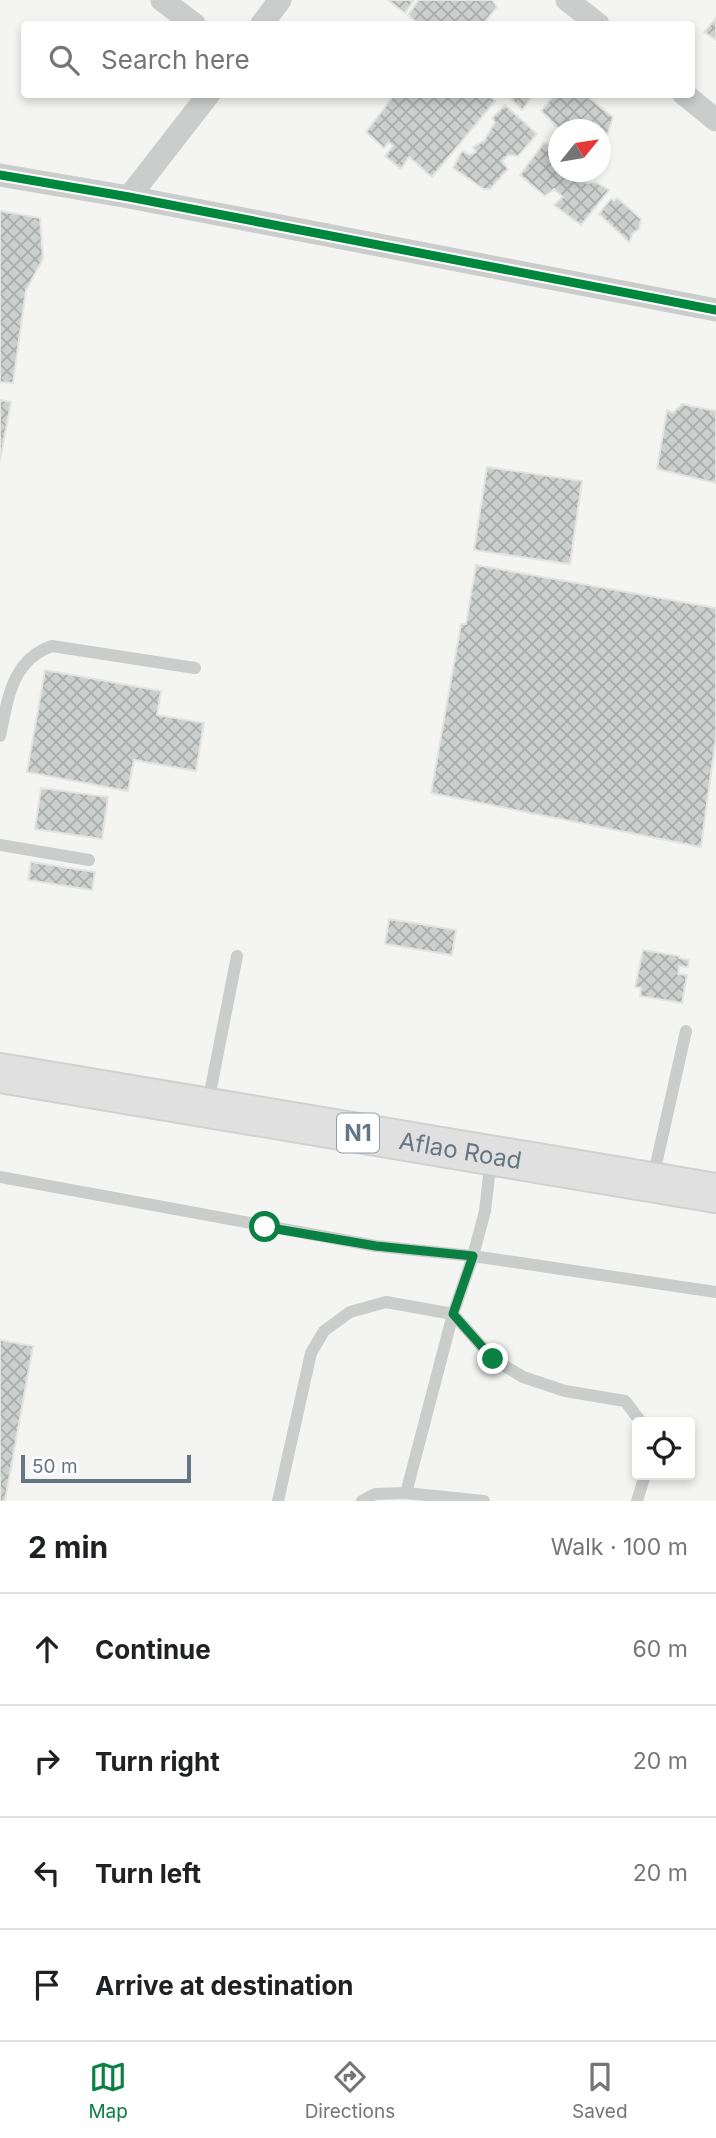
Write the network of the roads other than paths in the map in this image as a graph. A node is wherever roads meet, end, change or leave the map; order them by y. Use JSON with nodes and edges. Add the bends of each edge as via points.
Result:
{"nodes":[{"id":1,"x":162,"y":0,"type":"edge"},
{"id":2,"x":280,"y":0,"type":"edge"},
{"id":3,"x":567,"y":0,"type":"edge"},
{"id":4,"x":190,"y":21,"type":"edge"},
{"id":5,"x":264,"y":21,"type":"edge"},
{"id":6,"x":594,"y":21,"type":"edge"},
{"id":7,"x":206,"y":98,"type":"edge"},
{"id":8,"x":689,"y":98,"type":"edge"},
{"id":9,"x":716,"y":120,"type":"edge"},
{"id":10,"x":0,"y":175,"type":"edge"},
{"id":11,"x":129,"y":197,"type":"junction"},
{"id":12,"x":713,"y":305,"type":"edge"},
{"id":13,"x":195,"y":668,"type":"dead end"},
{"id":14,"x":0,"y":736,"type":"edge"},
{"id":15,"x":0,"y":845,"type":"edge"},
{"id":16,"x":89,"y":860,"type":"dead end"},
{"id":17,"x":237,"y":956,"type":"dead end"},
{"id":18,"x":686,"y":1031,"type":"dead end"},
{"id":19,"x":0,"y":1073,"type":"edge"},
{"id":20,"x":207,"y":1107,"type":"junction"},
{"id":21,"x":491,"y":1156,"type":"junction"},
{"id":22,"x":0,"y":1177,"type":"edge"},
{"id":23,"x":652,"y":1182,"type":"junction"},
{"id":24,"x":716,"y":1193,"type":"edge"},
{"id":25,"x":473,"y":1256,"type":"junction"},
{"id":26,"x":716,"y":1292,"type":"edge"},
{"id":27,"x":453,"y":1314,"type":"junction"},
{"id":28,"x":638,"y":1417,"type":"edge"},
{"id":29,"x":643,"y":1480,"type":"edge"},
{"id":30,"x":406,"y":1493,"type":"junction"},
{"id":31,"x":278,"y":1501,"type":"edge"},
{"id":32,"x":362,"y":1501,"type":"edge"},
{"id":33,"x":484,"y":1501,"type":"edge"},
{"id":34,"x":637,"y":1501,"type":"edge"}],
"edges":[{"from":1,"to":4,"type":"street"},
{"from":2,"to":5,"type":"street"},
{"from":3,"to":6,"type":"street"},
{"from":7,"to":11,"type":"street"},
{"from":8,"to":9,"type":"street"},
{"from":10,"to":11,"type":"street"},
{"from":11,"to":12,"type":"street"},
{"from":13,"to":14,"type":"lane","via":[[52,646],[36,653],[19,671]]},
{"from":15,"to":16,"type":"lane"},
{"from":17,"to":20,"type":"lane"},
{"from":18,"to":23,"type":"lane"},
{"from":19,"to":20,"type":"highway","name":"Aflao Road","number":"N1"},
{"from":20,"to":21,"type":"highway","name":"Aflao Road","number":"N1"},
{"from":21,"to":23,"type":"highway","name":"Aflao Road","number":"N1"},
{"from":21,"to":25,"type":"lane","via":[[485,1211]]},
{"from":22,"to":25,"type":"lane","via":[[376,1246]]},
{"from":23,"to":24,"type":"highway","name":"Aflao Road","number":"N1"},
{"from":25,"to":26,"type":"lane"},
{"from":25,"to":27,"type":"lane"},
{"from":27,"to":28,"type":"lane","via":[[493,1359],[523,1377],[565,1391],[625,1401]]},
{"from":27,"to":30,"type":"lane"},
{"from":27,"to":31,"type":"lane","via":[[386,1302],[350,1312],[324,1331],[311,1353]]},
{"from":29,"to":34,"type":"lane"},
{"from":30,"to":32,"type":"lane","via":[[375,1494]]},
{"from":30,"to":33,"type":"lane"}]}
